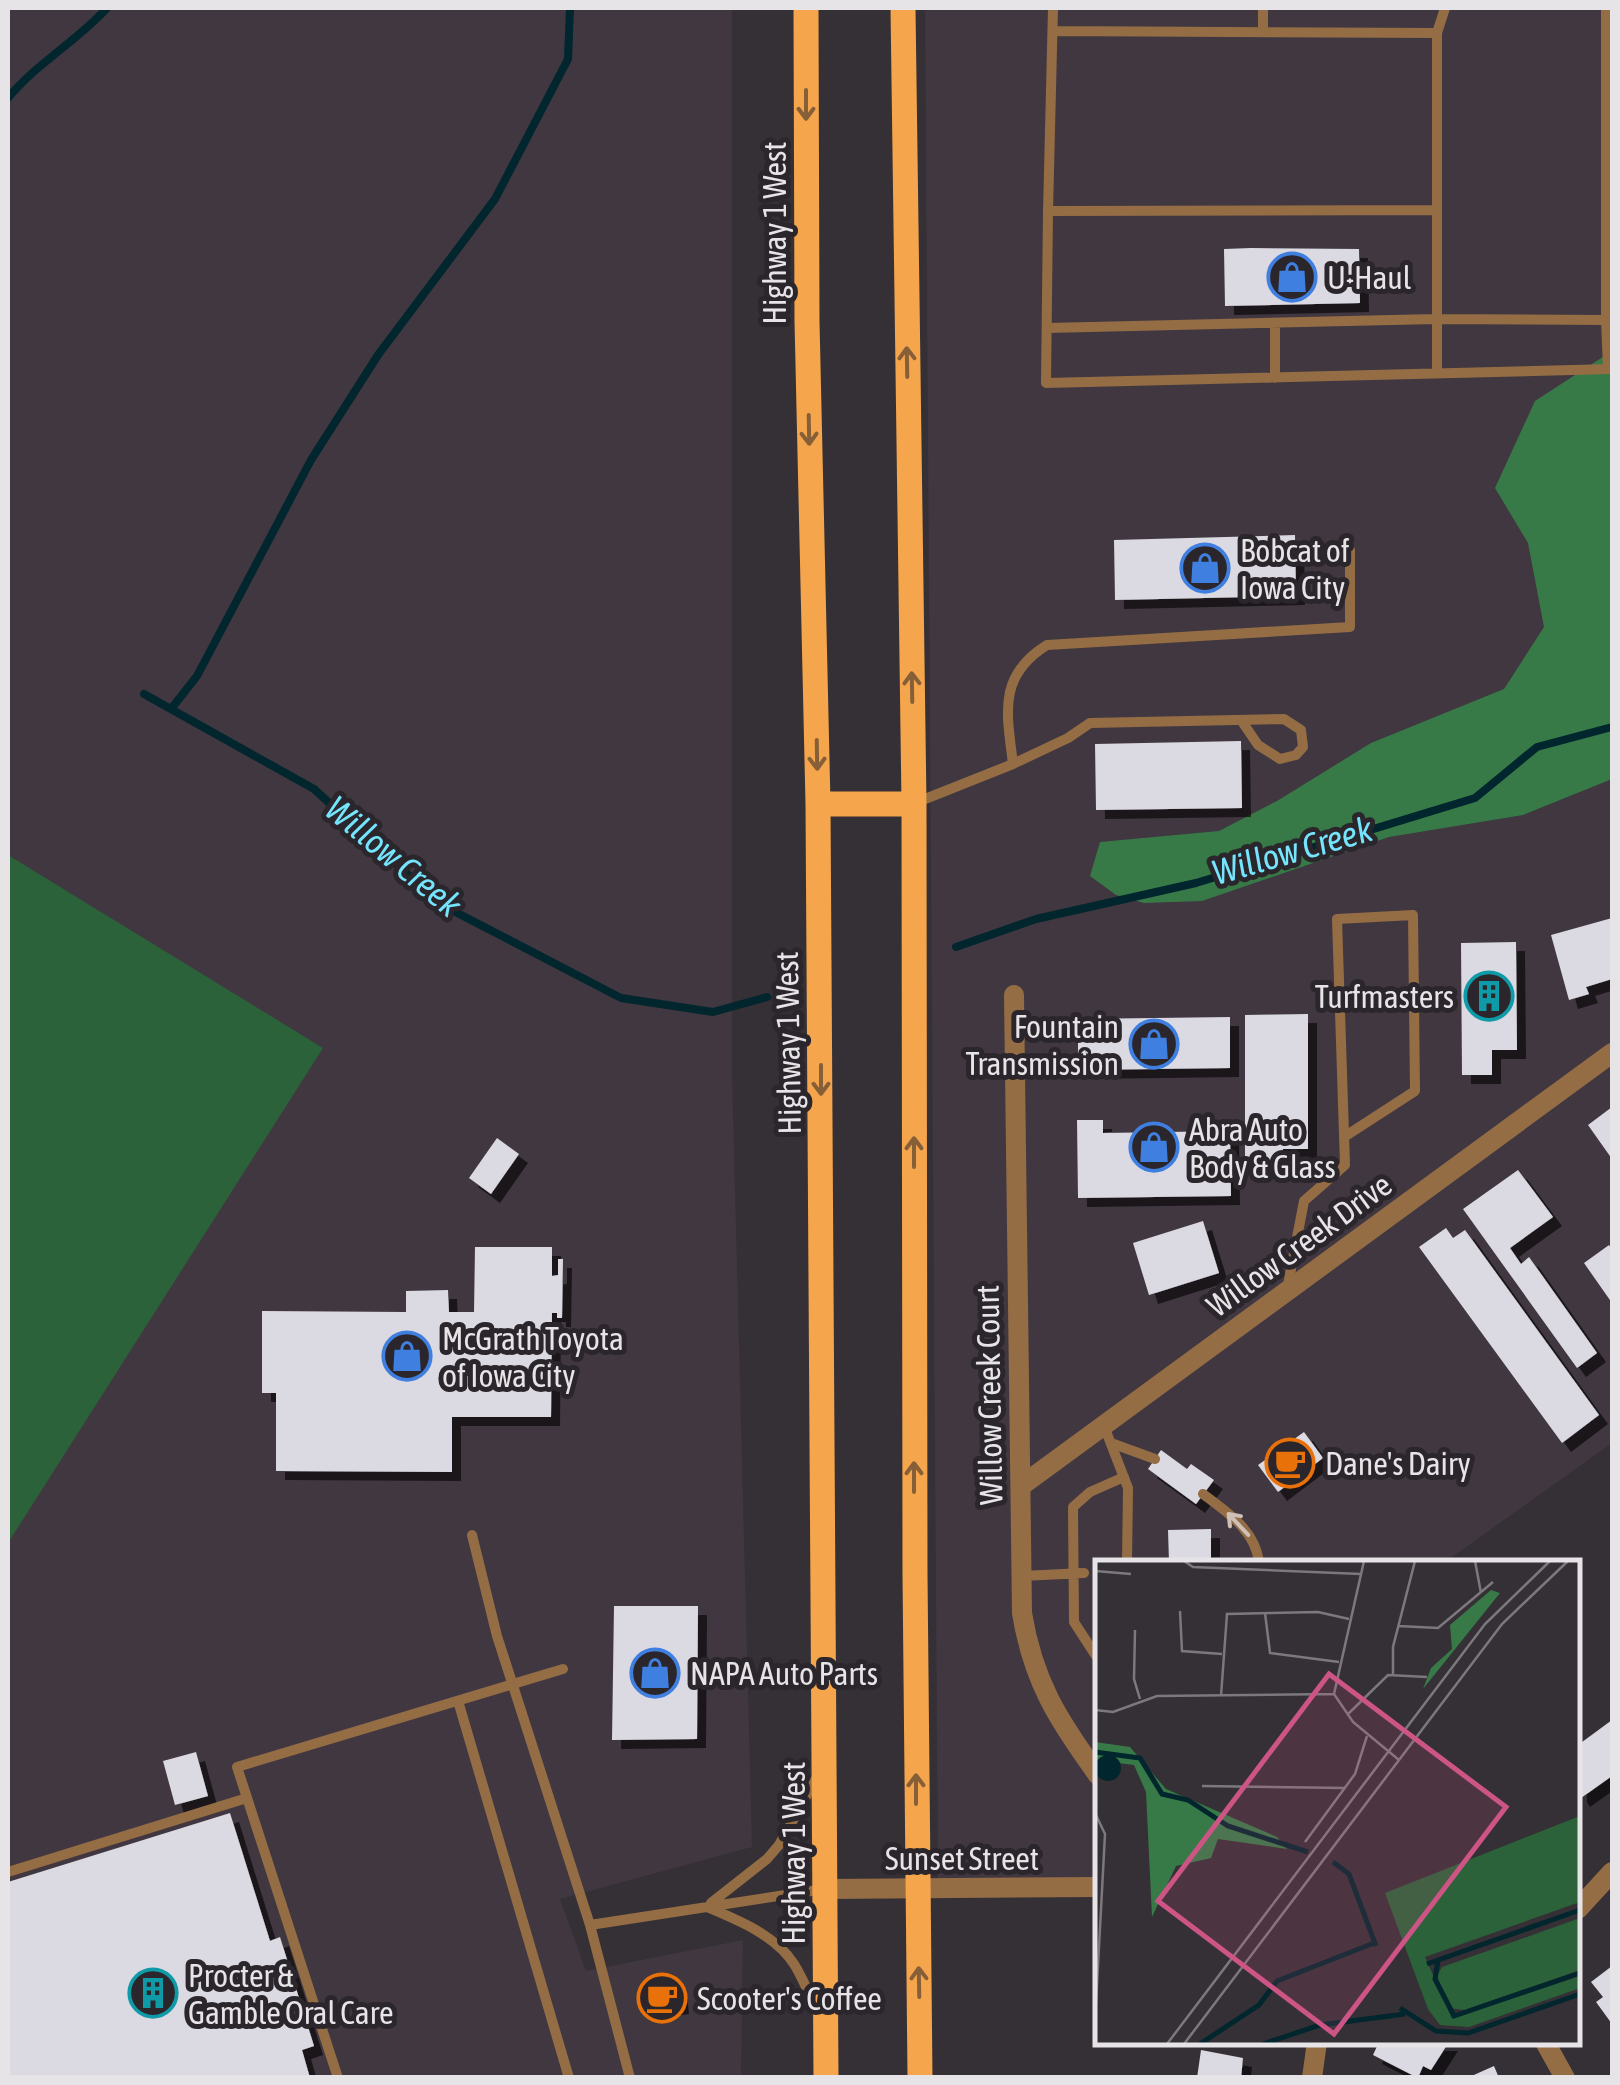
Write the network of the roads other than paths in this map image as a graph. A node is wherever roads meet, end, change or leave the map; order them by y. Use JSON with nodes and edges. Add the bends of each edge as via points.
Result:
{"nodes":[{"id":1,"x":806,"y":8,"type":"edge"},
{"id":2,"x":902,"y":8,"type":"edge"},
{"id":3,"x":1053,"y":8,"type":"edge"},
{"id":4,"x":1264,"y":8,"type":"edge"},
{"id":5,"x":1445,"y":8,"type":"edge"},
{"id":6,"x":1606,"y":8,"type":"edge"},
{"id":7,"x":1609,"y":27,"type":"edge"},
{"id":8,"x":1053,"y":31,"type":"junction"},
{"id":9,"x":1263,"y":32,"type":"junction"},
{"id":10,"x":1437,"y":33,"type":"junction"},
{"id":11,"x":1437,"y":210,"type":"junction"},
{"id":12,"x":1048,"y":211,"type":"junction"},
{"id":13,"x":1610,"y":221,"type":"edge"},
{"id":14,"x":1436,"y":319,"type":"junction"},
{"id":15,"x":1606,"y":320,"type":"junction"},
{"id":16,"x":1275,"y":323,"type":"junction"},
{"id":17,"x":1046,"y":328,"type":"junction"},
{"id":18,"x":1610,"y":369,"type":"edge"},
{"id":19,"x":1437,"y":374,"type":"junction"},
{"id":20,"x":1275,"y":378,"type":"junction"},
{"id":21,"x":1350,"y":550,"type":"dead end"},
{"id":22,"x":1241,"y":720,"type":"junction"},
{"id":23,"x":1013,"y":764,"type":"junction"},
{"id":24,"x":818,"y":804,"type":"junction"},
{"id":25,"x":914,"y":804,"type":"junction"},
{"id":26,"x":1014,"y":994,"type":"dead end"},
{"id":27,"x":1612,"y":1053,"type":"edge"},
{"id":28,"x":1344,"y":1138,"type":"junction"},
{"id":29,"x":1287,"y":1291,"type":"junction"},
{"id":30,"x":1107,"y":1434,"type":"junction"},
{"id":31,"x":1154,"y":1459,"type":"dead end"},
{"id":32,"x":1124,"y":1477,"type":"junction"},
{"id":33,"x":1021,"y":1486,"type":"junction"},
{"id":34,"x":1204,"y":1494,"type":"dead end"},
{"id":35,"x":472,"y":1536,"type":"dead end"},
{"id":36,"x":1127,"y":1560,"type":"edge"},
{"id":37,"x":1259,"y":1560,"type":"edge"},
{"id":38,"x":1078,"y":1574,"type":"junction"},
{"id":39,"x":1022,"y":1576,"type":"junction"},
{"id":40,"x":1095,"y":1654,"type":"edge"},
{"id":41,"x":563,"y":1670,"type":"dead end"},
{"id":42,"x":512,"y":1685,"type":"junction"},
{"id":43,"x":458,"y":1701,"type":"junction"},
{"id":44,"x":826,"y":1762,"type":"junction"},
{"id":45,"x":1095,"y":1764,"type":"edge"},
{"id":46,"x":247,"y":1798,"type":"junction"},
{"id":47,"x":8,"y":1872,"type":"edge"},
{"id":48,"x":1612,"y":1872,"type":"edge"},
{"id":49,"x":917,"y":1887,"type":"junction"},
{"id":50,"x":1095,"y":1887,"type":"edge"},
{"id":51,"x":826,"y":1888,"type":"junction"},
{"id":52,"x":706,"y":1906,"type":"junction"},
{"id":53,"x":1580,"y":1907,"type":"edge"},
{"id":54,"x":590,"y":1924,"type":"junction"},
{"id":55,"x":826,"y":2032,"type":"junction"},
{"id":56,"x":1316,"y":2045,"type":"edge"},
{"id":57,"x":1547,"y":2045,"type":"edge"},
{"id":58,"x":338,"y":2078,"type":"edge"},
{"id":59,"x":569,"y":2078,"type":"edge"},
{"id":60,"x":630,"y":2078,"type":"edge"},
{"id":61,"x":826,"y":2078,"type":"edge"},
{"id":62,"x":920,"y":2078,"type":"edge"},
{"id":63,"x":1312,"y":2078,"type":"edge"},
{"id":64,"x":1564,"y":2078,"type":"edge"}],
"edges":[{"from":1,"to":24,"type":"main road","name":"Highway 1 West","one_way":true},
{"from":25,"to":2,"type":"main road","one_way":true},
{"from":3,"to":8,"type":"lane"},
{"from":4,"to":9,"type":"lane"},
{"from":5,"to":10,"type":"lane"},
{"from":6,"to":7,"type":"lane"},
{"from":7,"to":13,"type":"lane"},
{"from":8,"to":9,"type":"lane"},
{"from":8,"to":12,"type":"lane"},
{"from":9,"to":10,"type":"lane"},
{"from":10,"to":11,"type":"lane"},
{"from":11,"to":12,"type":"lane"},
{"from":11,"to":14,"type":"lane"},
{"from":12,"to":17,"type":"lane"},
{"from":13,"to":15,"type":"lane"},
{"from":14,"to":15,"type":"lane"},
{"from":14,"to":16,"type":"lane"},
{"from":14,"to":19,"type":"lane"},
{"from":15,"to":18,"type":"lane"},
{"from":16,"to":17,"type":"lane"},
{"from":16,"to":20,"type":"lane"},
{"from":17,"to":20,"type":"lane","via":[[1046,384]]},
{"from":18,"to":19,"type":"lane"},
{"from":19,"to":20,"type":"lane"},
{"from":21,"to":23,"type":"lane","via":[[1350,627],[1047,644],[1031,654],[1011,682]]},
{"from":22,"to":22,"type":"lane","via":[[1258,746],[1280,759],[1304,746],[1301,730],[1284,720]]},
{"from":22,"to":23,"type":"lane","via":[[1090,723]]},
{"from":23,"to":25,"type":"lane"},
{"from":24,"to":25,"type":"main road"},
{"from":24,"to":44,"type":"main road","name":"Highway 1 West","one_way":true},
{"from":49,"to":25,"type":"main road","one_way":true},
{"from":26,"to":33,"type":"street","name":"Willow Creek Court"},
{"from":27,"to":29,"type":"street","name":"Willow Creek Drive"},
{"from":28,"to":28,"type":"lane","via":[[1338,918],[1413,915],[1414,1091]]},
{"from":28,"to":29,"type":"lane","via":[[1344,1165],[1304,1202]]},
{"from":29,"to":30,"type":"street","name":"Willow Creek Drive"},
{"from":30,"to":31,"type":"lane"},
{"from":30,"to":32,"type":"lane"},
{"from":30,"to":33,"type":"street","name":"Willow Creek Drive"},
{"from":32,"to":36,"type":"lane"},
{"from":32,"to":38,"type":"lane","via":[[1072,1507]]},
{"from":33,"to":39,"type":"street","name":"Willow Creek Court"},
{"from":37,"to":34,"type":"lane","one_way":true,"via":[[1238,1520]]},
{"from":35,"to":42,"type":"lane"},
{"from":38,"to":39,"type":"lane"},
{"from":38,"to":40,"type":"lane","via":[[1074,1622]]},
{"from":39,"to":45,"type":"street","name":"Willow Creek Court","via":[[1034,1671],[1066,1732]]},
{"from":41,"to":42,"type":"lane"},
{"from":42,"to":43,"type":"lane"},
{"from":42,"to":54,"type":"lane"},
{"from":43,"to":46,"type":"lane","via":[[237,1767]]},
{"from":43,"to":59,"type":"lane"},
{"from":44,"to":51,"type":"main road","name":"Highway 1 West"},
{"from":44,"to":52,"type":"lane","via":[[780,1845]]},
{"from":46,"to":47,"type":"lane"},
{"from":46,"to":58,"type":"lane"},
{"from":48,"to":53,"type":"street"},
{"from":49,"to":50,"type":"street","name":"Sunset Street"},
{"from":49,"to":51,"type":"street","name":"Sunset Street"},
{"from":62,"to":49,"type":"main road","one_way":true},
{"from":51,"to":52,"type":"lane"},
{"from":51,"to":55,"type":"main road","name":"Highway 1 West"},
{"from":52,"to":54,"type":"lane"},
{"from":52,"to":55,"type":"lane","via":[[749,1926],[794,1963]]},
{"from":54,"to":60,"type":"lane"},
{"from":55,"to":61,"type":"main road","name":"Highway 1 West"},
{"from":56,"to":63,"type":"street"},
{"from":57,"to":64,"type":"street"}]}
